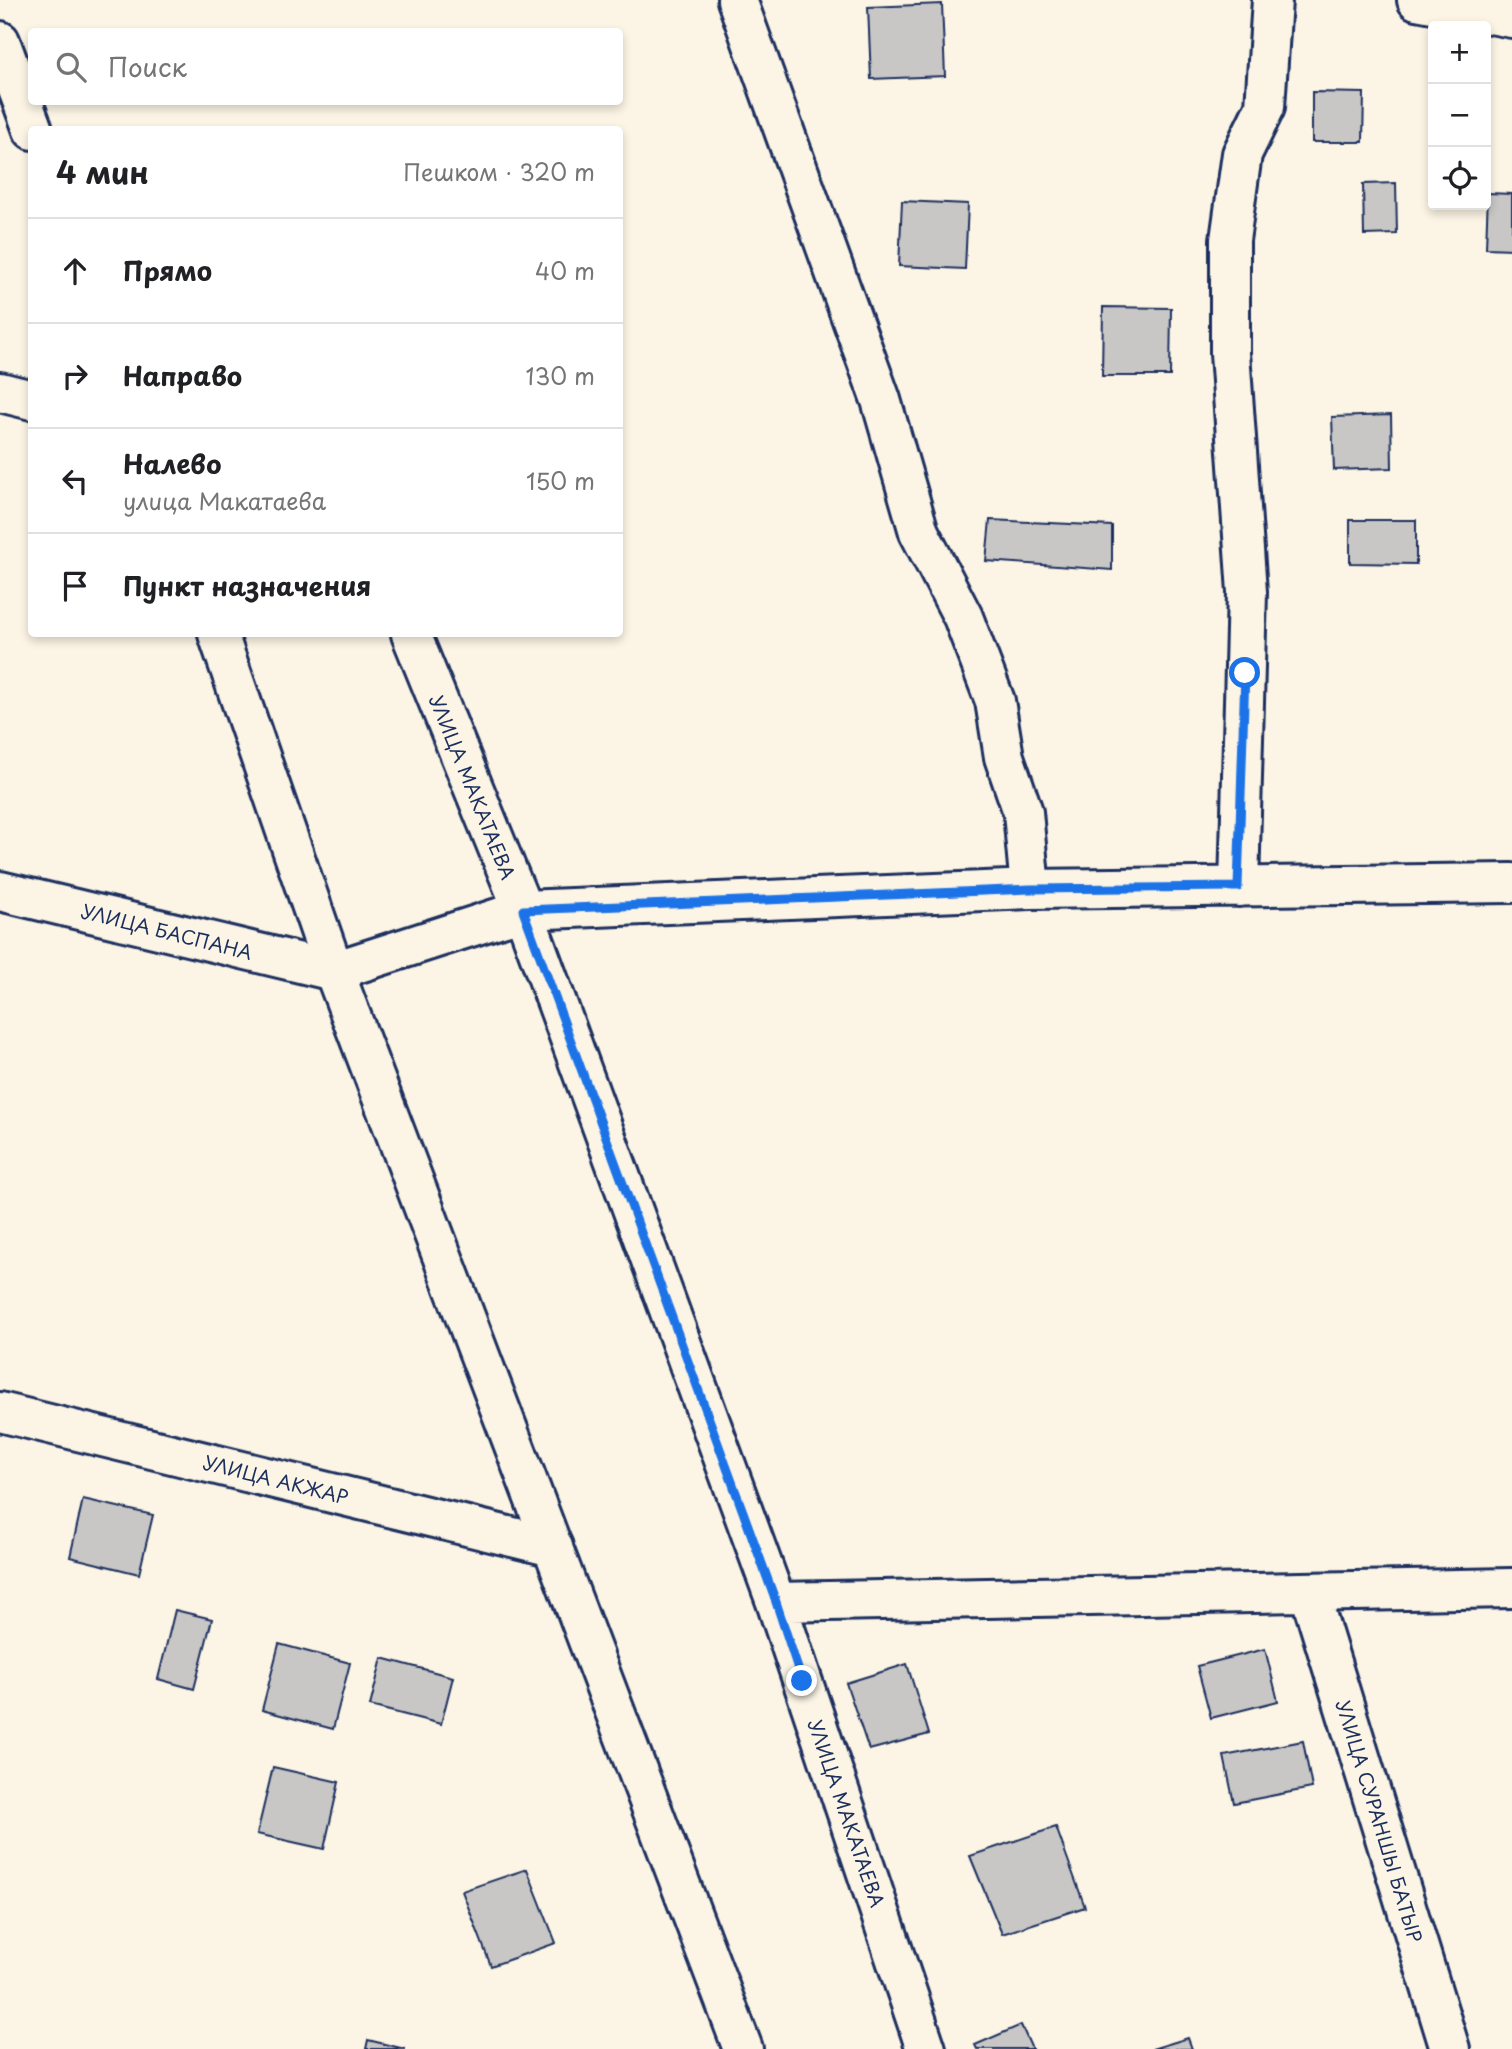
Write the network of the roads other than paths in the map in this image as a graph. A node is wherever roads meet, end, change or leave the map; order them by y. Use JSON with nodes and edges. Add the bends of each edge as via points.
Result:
{"nodes":[{"id":1,"x":737,"y":0,"type":"edge"},
{"id":2,"x":1272,"y":0,"type":"edge"},
{"id":3,"x":1417,"y":0,"type":"edge"},
{"id":4,"x":1512,"y":18,"type":"edge"},
{"id":5,"x":0,"y":41,"type":"edge"},
{"id":6,"x":32,"y":126,"type":"edge"},
{"id":7,"x":0,"y":393,"type":"edge"},
{"id":8,"x":28,"y":399,"type":"edge"},
{"id":9,"x":219,"y":637,"type":"edge"},
{"id":10,"x":412,"y":637,"type":"edge"},
{"id":11,"x":1512,"y":883,"type":"edge"},
{"id":12,"x":1238,"y":887,"type":"junction"},
{"id":13,"x":1030,"y":889,"type":"junction"},
{"id":14,"x":0,"y":891,"type":"edge"},
{"id":15,"x":523,"y":910,"type":"junction"},
{"id":16,"x":334,"y":971,"type":"junction"},
{"id":17,"x":0,"y":1412,"type":"edge"},
{"id":18,"x":553,"y":1547,"type":"junction"},
{"id":19,"x":1512,"y":1588,"type":"edge"},
{"id":20,"x":1310,"y":1594,"type":"junction"},
{"id":21,"x":776,"y":1602,"type":"junction"},
{"id":22,"x":743,"y":2049,"type":"edge"},
{"id":23,"x":926,"y":2049,"type":"edge"},
{"id":24,"x":1450,"y":2049,"type":"edge"}],
"edges":[{"from":1,"to":13,"type":"street","via":[[881,400],[919,532],[963,617],[995,701],[1004,757],[1023,812]]},
{"from":2,"to":12,"type":"street","via":[[1265,107],[1242,154],[1230,240],[1230,353],[1247,592]]},
{"from":3,"to":4,"type":"street"},
{"from":5,"to":6,"type":"street"},
{"from":7,"to":8,"type":"street"},
{"from":9,"to":16,"type":"street"},
{"from":10,"to":15,"type":"street","name":"УЛИЦА МАКАТАЕВА"},
{"from":11,"to":12,"type":"street"},
{"from":12,"to":13,"type":"street"},
{"from":13,"to":15,"type":"street"},
{"from":14,"to":16,"type":"street","name":"УЛИЦА БАСПАНА"},
{"from":15,"to":16,"type":"street"},
{"from":15,"to":21,"type":"street","name":"УЛИЦА МАКАТАЕВА"},
{"from":16,"to":18,"type":"street"},
{"from":17,"to":18,"type":"street","name":"УЛИЦА АКЖАР"},
{"from":18,"to":22,"type":"street"},
{"from":19,"to":20,"type":"street"},
{"from":20,"to":21,"type":"street"},
{"from":20,"to":24,"type":"street","name":"УЛИЦА СУРАНШЫ БАТЫР"},
{"from":21,"to":23,"type":"street","name":"УЛИЦА МАКАТАЕВА"}]}
